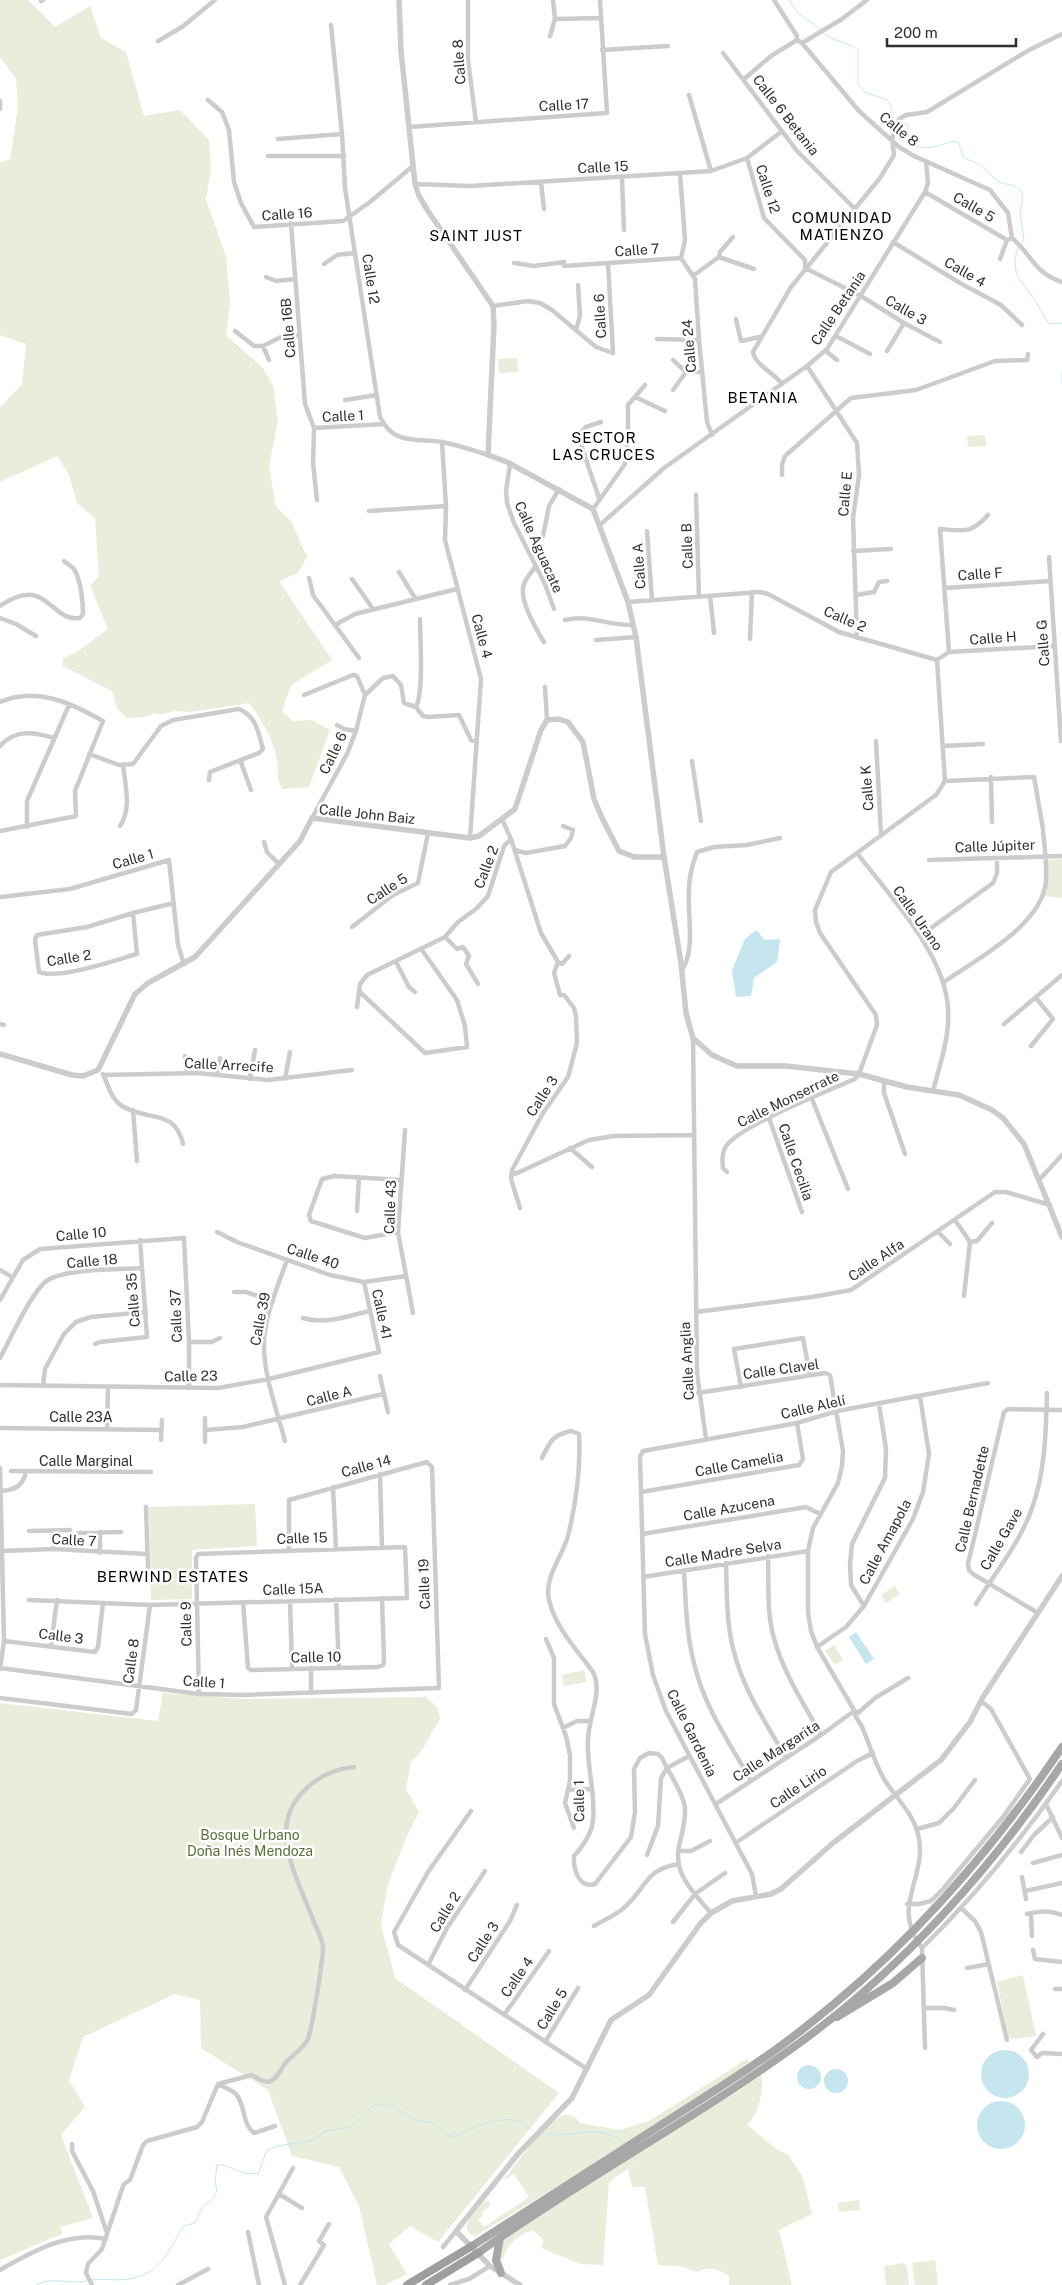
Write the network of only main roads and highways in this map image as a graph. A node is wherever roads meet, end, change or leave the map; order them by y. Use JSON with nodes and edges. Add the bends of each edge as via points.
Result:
{"nodes":[{"id":1,"x":1062,"y":1747,"type":"edge"},
{"id":2,"x":1062,"y":1764,"type":"edge"},
{"id":3,"x":922,"y":1958,"type":"road end"},
{"id":4,"x":824,"y":2023,"type":"junction"},
{"id":5,"x":500,"y":2238,"type":"junction"},
{"id":6,"x":472,"y":2246,"type":"joint"},
{"id":7,"x":478,"y":2253,"type":"joint"},
{"id":8,"x":502,"y":2273,"type":"road end"},
{"id":9,"x":407,"y":2285,"type":"edge"},
{"id":10,"x":426,"y":2285,"type":"edge"}],
"edges":[{"from":1,"to":6,"type":"main road","via":[[990,1846],[913,1932],[860,1982],[802,2031],[738,2076]]},
{"from":2,"to":4,"type":"main road","via":[[976,1877],[916,1941]]},
{"from":3,"to":4,"type":"main road","via":[[890,1986]]},
{"from":4,"to":5,"type":"main road","via":[[740,2084]]},
{"from":5,"to":7,"type":"main road"},
{"from":5,"to":8,"type":"main road","via":[[496,2260]]},
{"from":6,"to":9,"type":"highway"},
{"from":7,"to":10,"type":"highway"}]}
